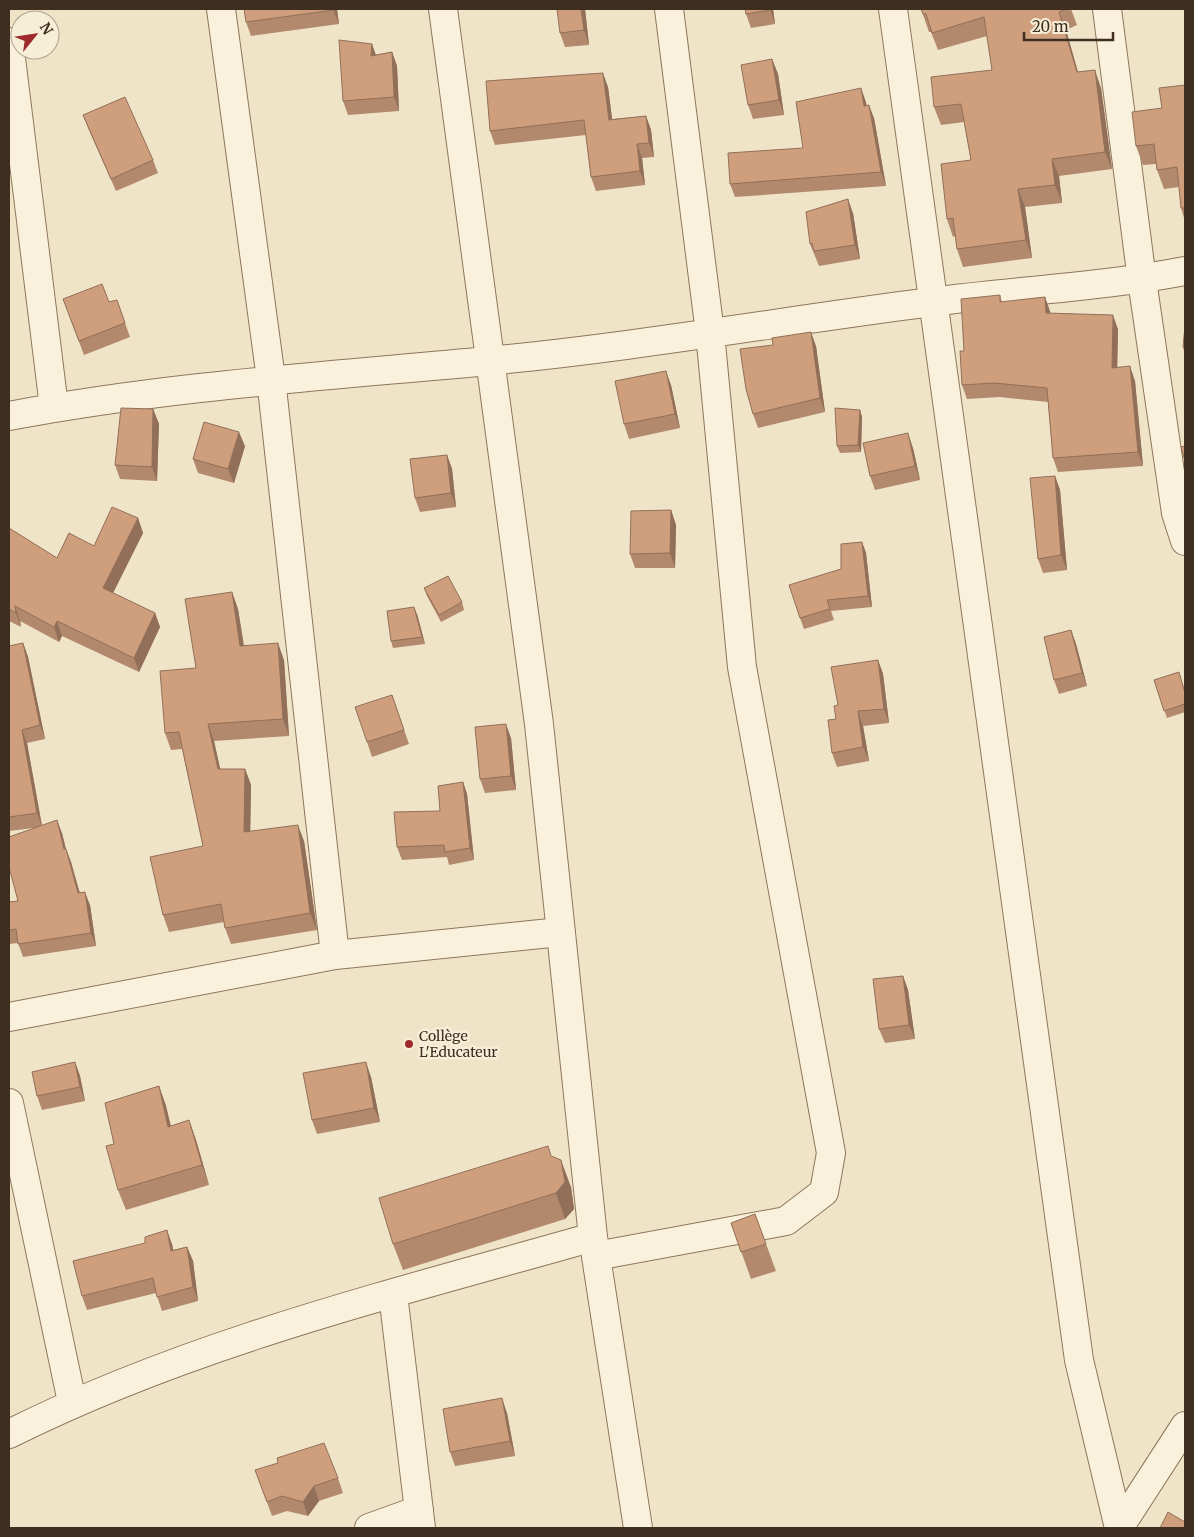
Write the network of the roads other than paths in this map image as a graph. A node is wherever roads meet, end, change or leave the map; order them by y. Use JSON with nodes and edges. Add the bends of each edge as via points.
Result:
{"nodes":[{"id":1,"x":222,"y":9,"type":"edge"},
{"id":2,"x":443,"y":9,"type":"edge"},
{"id":3,"x":669,"y":9,"type":"edge"},
{"id":4,"x":893,"y":9,"type":"edge"},
{"id":5,"x":1107,"y":9,"type":"edge"},
{"id":6,"x":9,"y":42,"type":"edge"},
{"id":7,"x":1185,"y":271,"type":"edge"},
{"id":8,"x":1142,"y":280,"type":"junction"},
{"id":9,"x":932,"y":302,"type":"junction"},
{"id":10,"x":710,"y":333,"type":"junction"},
{"id":11,"x":491,"y":361,"type":"junction"},
{"id":12,"x":271,"y":379,"type":"junction"},
{"id":13,"x":54,"y":407,"type":"junction"},
{"id":14,"x":9,"y":416,"type":"edge"},
{"id":15,"x":1185,"y":542,"type":"edge"},
{"id":16,"x":560,"y":932,"type":"junction"},
{"id":17,"x":335,"y":955,"type":"junction"},
{"id":18,"x":9,"y":1017,"type":"edge"},
{"id":19,"x":9,"y":1103,"type":"edge"},
{"id":20,"x":595,"y":1246,"type":"junction"},
{"id":21,"x":393,"y":1294,"type":"junction"},
{"id":22,"x":72,"y":1402,"type":"junction"},
{"id":23,"x":1185,"y":1426,"type":"edge"},
{"id":24,"x":9,"y":1434,"type":"edge"},
{"id":25,"x":420,"y":1519,"type":"edge"},
{"id":26,"x":369,"y":1528,"type":"edge"},
{"id":27,"x":638,"y":1528,"type":"edge"},
{"id":28,"x":1119,"y":1528,"type":"edge"}],
"edges":[{"from":1,"to":12,"type":"street"},
{"from":2,"to":11,"type":"street"},
{"from":3,"to":10,"type":"street"},
{"from":4,"to":9,"type":"street"},
{"from":5,"to":8,"type":"street"},
{"from":6,"to":13,"type":"street"},
{"from":7,"to":8,"type":"street"},
{"from":8,"to":9,"type":"street"},
{"from":8,"to":15,"type":"street","via":[[1176,513]]},
{"from":9,"to":10,"type":"street"},
{"from":9,"to":28,"type":"street","via":[[1079,1360]]},
{"from":10,"to":11,"type":"street"},
{"from":10,"to":20,"type":"street","via":[[742,666],[831,1153],[824,1192],[786,1221]]},
{"from":11,"to":12,"type":"street"},
{"from":11,"to":16,"type":"street","via":[[539,724]]},
{"from":12,"to":13,"type":"street"},
{"from":12,"to":17,"type":"street"},
{"from":13,"to":14,"type":"street"},
{"from":16,"to":17,"type":"street"},
{"from":16,"to":20,"type":"street"},
{"from":17,"to":18,"type":"street"},
{"from":19,"to":22,"type":"street"},
{"from":20,"to":21,"type":"street"},
{"from":20,"to":27,"type":"street"},
{"from":21,"to":22,"type":"street","via":[[252,1336]]},
{"from":21,"to":25,"type":"street"},
{"from":22,"to":24,"type":"street"},
{"from":23,"to":28,"type":"street"},
{"from":25,"to":26,"type":"street"}]}
